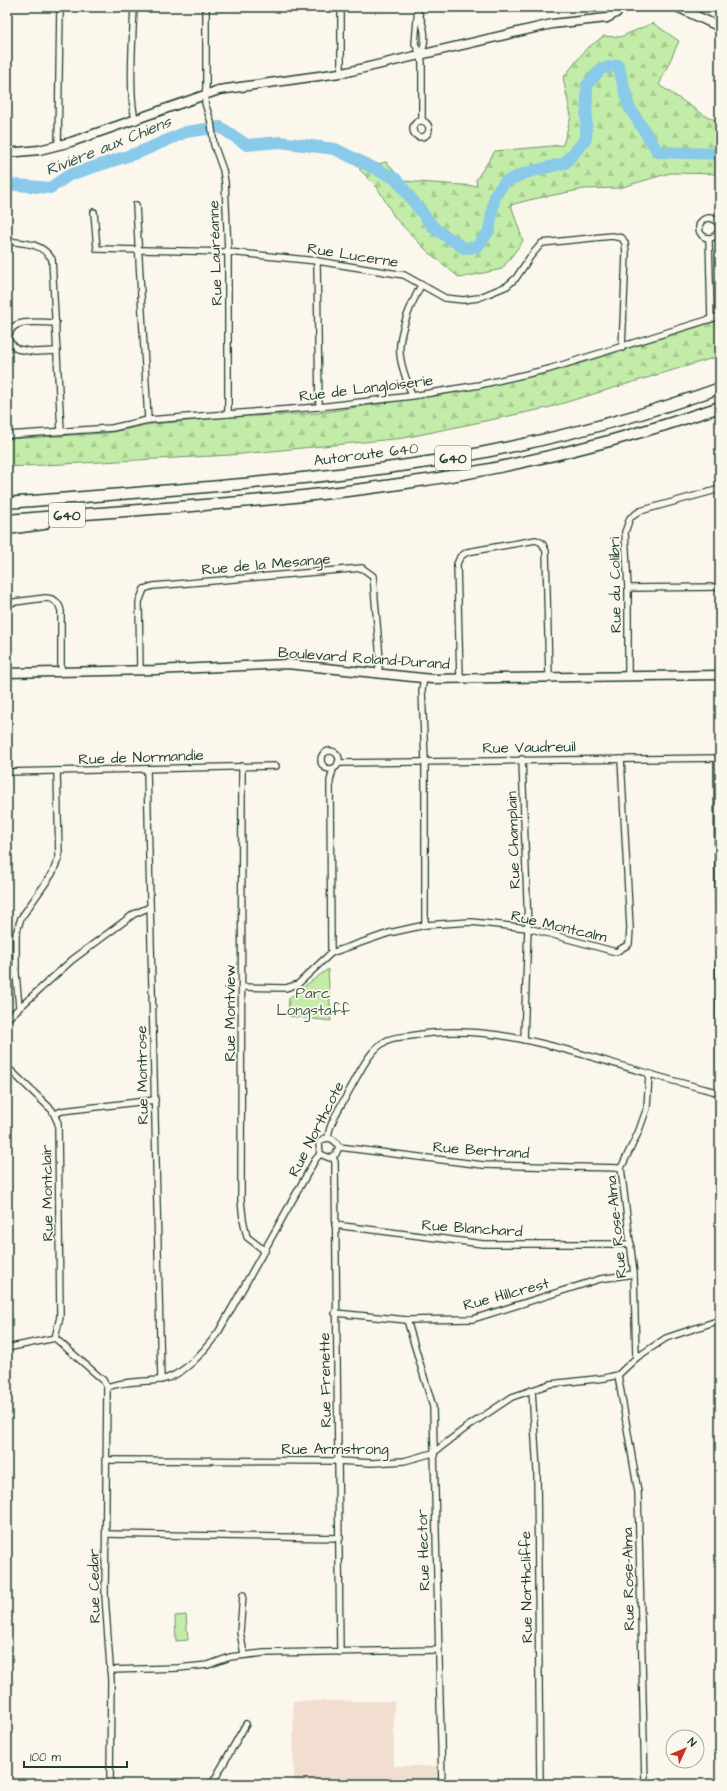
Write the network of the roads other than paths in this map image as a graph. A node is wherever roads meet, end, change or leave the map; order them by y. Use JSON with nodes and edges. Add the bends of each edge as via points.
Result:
{"nodes":[{"id":1,"x":60,"y":7,"type":"edge"},
{"id":2,"x":134,"y":7,"type":"edge"},
{"id":3,"x":206,"y":7,"type":"edge"},
{"id":4,"x":341,"y":7,"type":"edge"},
{"id":5,"x":418,"y":7,"type":"edge"},
{"id":6,"x":623,"y":7,"type":"edge"},
{"id":7,"x":677,"y":7,"type":"edge"},
{"id":8,"x":419,"y":14,"type":"junction"},
{"id":9,"x":720,"y":28,"type":"edge"},
{"id":10,"x":421,"y":55,"type":"junction"},
{"id":11,"x":341,"y":73,"type":"junction"},
{"id":12,"x":206,"y":95,"type":"junction"},
{"id":13,"x":136,"y":121,"type":"junction"},
{"id":14,"x":422,"y":121,"type":"dead end"},
{"id":15,"x":58,"y":146,"type":"junction"},
{"id":16,"x":7,"y":153,"type":"edge"},
{"id":17,"x":136,"y":204,"type":"dead end"},
{"id":18,"x":94,"y":212,"type":"dead end"},
{"id":19,"x":709,"y":239,"type":"dead end"},
{"id":20,"x":7,"y":241,"type":"edge"},
{"id":21,"x":138,"y":249,"type":"junction"},
{"id":22,"x":228,"y":252,"type":"junction"},
{"id":23,"x":317,"y":261,"type":"junction"},
{"id":24,"x":421,"y":285,"type":"junction"},
{"id":25,"x":720,"y":316,"type":"edge"},
{"id":26,"x":711,"y":319,"type":"junction"},
{"id":27,"x":56,"y":323,"type":"junction"},
{"id":28,"x":622,"y":348,"type":"junction"},
{"id":29,"x":57,"y":351,"type":"junction"},
{"id":30,"x":720,"y":388,"type":"edge"},
{"id":31,"x":412,"y":396,"type":"junction"},
{"id":32,"x":318,"y":407,"type":"junction"},
{"id":33,"x":720,"y":407,"type":"edge"},
{"id":34,"x":228,"y":414,"type":"junction"},
{"id":35,"x":148,"y":420,"type":"junction"},
{"id":36,"x":61,"y":431,"type":"junction"},
{"id":37,"x":7,"y":435,"type":"edge"},
{"id":38,"x":720,"y":489,"type":"edge"},
{"id":39,"x":7,"y":501,"type":"edge"},
{"id":40,"x":126,"y":510,"type":"junction"},
{"id":41,"x":7,"y":520,"type":"edge"},
{"id":42,"x":7,"y":529,"type":"edge"},
{"id":43,"x":720,"y":587,"type":"edge"},
{"id":44,"x":628,"y":588,"type":"junction"},
{"id":45,"x":7,"y":603,"type":"edge"},
{"id":46,"x":140,"y":670,"type":"junction"},
{"id":47,"x":61,"y":672,"type":"junction"},
{"id":48,"x":7,"y":673,"type":"edge"},
{"id":49,"x":378,"y":674,"type":"junction"},
{"id":50,"x":720,"y":675,"type":"edge"},
{"id":51,"x":628,"y":676,"type":"junction"},
{"id":52,"x":549,"y":677,"type":"junction"},
{"id":53,"x":424,"y":678,"type":"junction"},
{"id":54,"x":460,"y":678,"type":"junction"},
{"id":55,"x":620,"y":758,"type":"junction"},
{"id":56,"x":718,"y":758,"type":"edge"},
{"id":57,"x":522,"y":759,"type":"junction"},
{"id":58,"x":425,"y":761,"type":"junction"},
{"id":59,"x":338,"y":763,"type":"junction"},
{"id":60,"x":242,"y":766,"type":"junction"},
{"id":61,"x":276,"y":766,"type":"dead end"},
{"id":62,"x":147,"y":769,"type":"junction"},
{"id":63,"x":333,"y":769,"type":"junction"},
{"id":64,"x":57,"y":771,"type":"junction"},
{"id":65,"x":7,"y":772,"type":"edge"},
{"id":66,"x":150,"y":907,"type":"junction"},
{"id":67,"x":425,"y":924,"type":"junction"},
{"id":68,"x":528,"y":928,"type":"junction"},
{"id":69,"x":331,"y":953,"type":"junction"},
{"id":70,"x":242,"y":987,"type":"junction"},
{"id":71,"x":19,"y":1007,"type":"junction"},
{"id":72,"x":7,"y":1019,"type":"edge"},
{"id":73,"x":524,"y":1040,"type":"junction"},
{"id":74,"x":7,"y":1068,"type":"edge"},
{"id":75,"x":720,"y":1071,"type":"edge"},
{"id":76,"x":649,"y":1074,"type":"junction"},
{"id":77,"x":720,"y":1093,"type":"edge"},
{"id":78,"x":155,"y":1100,"type":"junction"},
{"id":79,"x":56,"y":1114,"type":"junction"},
{"id":80,"x":328,"y":1138,"type":"junction"},
{"id":81,"x":338,"y":1147,"type":"junction"},
{"id":82,"x":320,"y":1154,"type":"junction"},
{"id":83,"x":334,"y":1157,"type":"junction"},
{"id":84,"x":621,"y":1168,"type":"junction"},
{"id":85,"x":335,"y":1225,"type":"junction"},
{"id":86,"x":631,"y":1244,"type":"junction"},
{"id":87,"x":265,"y":1251,"type":"junction"},
{"id":88,"x":634,"y":1274,"type":"junction"},
{"id":89,"x":336,"y":1313,"type":"junction"},
{"id":90,"x":407,"y":1320,"type":"junction"},
{"id":91,"x":720,"y":1320,"type":"edge"},
{"id":92,"x":55,"y":1338,"type":"junction"},
{"id":93,"x":7,"y":1348,"type":"edge"},
{"id":94,"x":636,"y":1358,"type":"junction"},
{"id":95,"x":618,"y":1375,"type":"junction"},
{"id":96,"x":161,"y":1380,"type":"junction"},
{"id":97,"x":107,"y":1387,"type":"junction"},
{"id":98,"x":532,"y":1390,"type":"junction"},
{"id":99,"x":433,"y":1453,"type":"junction"},
{"id":100,"x":105,"y":1460,"type":"junction"},
{"id":101,"x":338,"y":1461,"type":"junction"},
{"id":102,"x":106,"y":1534,"type":"junction"},
{"id":103,"x":340,"y":1538,"type":"junction"},
{"id":104,"x":243,"y":1594,"type":"dead end"},
{"id":105,"x":438,"y":1650,"type":"junction"},
{"id":106,"x":340,"y":1652,"type":"junction"},
{"id":107,"x":244,"y":1654,"type":"junction"},
{"id":108,"x":110,"y":1670,"type":"junction"},
{"id":109,"x":246,"y":1724,"type":"dead end"},
{"id":110,"x":110,"y":1784,"type":"edge"},
{"id":111,"x":212,"y":1784,"type":"edge"},
{"id":112,"x":442,"y":1784,"type":"edge"},
{"id":113,"x":540,"y":1784,"type":"edge"},
{"id":114,"x":645,"y":1784,"type":"edge"}],
"edges":[{"from":1,"to":15,"type":"street"},
{"from":2,"to":13,"type":"street","via":[[133,97]]},
{"from":3,"to":12,"type":"street","name":"Rue Lauréanne"},
{"from":4,"to":11,"type":"street"},
{"from":5,"to":8,"type":"street"},
{"from":6,"to":10,"type":"street","via":[[607,18],[558,23]]},
{"from":7,"to":9,"type":"street"},
{"from":8,"to":10,"type":"street","via":[[426,44]]},
{"from":8,"to":10,"type":"street","via":[[415,28],[415,44]]},
{"from":10,"to":11,"type":"street"},
{"from":10,"to":14,"type":"street"},
{"from":11,"to":12,"type":"street","via":[[226,89]]},
{"from":12,"to":13,"type":"street"},
{"from":12,"to":22,"type":"street","name":"Rue Lauréanne","via":[[205,103],[212,136],[224,176]]},
{"from":13,"to":15,"type":"street"},
{"from":15,"to":16,"type":"street"},
{"from":17,"to":21,"type":"street"},
{"from":18,"to":21,"type":"street","name":"Rue Lucerne","via":[[97,249]]},
{"from":19,"to":26,"type":"street"},
{"from":20,"to":27,"type":"street","via":[[38,245],[46,250],[52,259]]},
{"from":21,"to":22,"type":"street","name":"Rue Lucerne"},
{"from":21,"to":35,"type":"street"},
{"from":22,"to":23,"type":"street","name":"Rue Lucerne"},
{"from":22,"to":34,"type":"street","name":"Rue Lauréanne"},
{"from":23,"to":24,"type":"street","name":"Rue Lucerne","via":[[398,274]]},
{"from":23,"to":32,"type":"street"},
{"from":24,"to":28,"type":"street","name":"Rue Lucerne","via":[[445,298],[478,298],[507,286],[542,243],[612,236],[622,238],[626,254]]},
{"from":24,"to":31,"type":"street","via":[[400,345]]},
{"from":25,"to":26,"type":"street","name":"Rue de Langloiserie"},
{"from":26,"to":28,"type":"street","name":"Rue de Langloiserie"},
{"from":27,"to":29,"type":"street"},
{"from":27,"to":29,"type":"street","via":[[19,323],[10,329],[8,341],[18,350]]},
{"from":28,"to":31,"type":"street","name":"Rue de Langloiserie","via":[[549,369],[479,385]]},
{"from":29,"to":36,"type":"street"},
{"from":30,"to":39,"type":"highway","name":"Autoroute 640","number":"640","via":[[579,431],[454,458],[339,474],[45,500]]},
{"from":31,"to":32,"type":"street","name":"Rue de Langloiserie"},
{"from":32,"to":34,"type":"street","name":"Rue de Langloiserie"},
{"from":33,"to":40,"type":"highway","number":"640","via":[[650,430],[580,448],[510,465],[438,478],[332,493]]},
{"from":34,"to":35,"type":"street","name":"Rue de Langloiserie"},
{"from":35,"to":36,"type":"street","name":"Rue de Langloiserie","via":[[112,428]]},
{"from":36,"to":37,"type":"street","name":"Rue de Langloiserie"},
{"from":38,"to":44,"type":"street","name":"Rue du Colibri","via":[[640,511],[630,518],[625,532]]},
{"from":40,"to":41,"type":"highway","number":"640"},
{"from":40,"to":42,"type":"highway"},
{"from":43,"to":44,"type":"street"},
{"from":44,"to":51,"type":"street","name":"Rue du Colibri"},
{"from":45,"to":47,"type":"street","via":[[44,598],[50,598],[58,603],[61,611]]},
{"from":46,"to":47,"type":"street","name":"Boulevard Roland-Durand"},
{"from":46,"to":49,"type":"street","name":"Boulevard Roland-Durand","via":[[287,664]]},
{"from":46,"to":49,"type":"street","name":"Rue de la Mesange","via":[[139,602],[144,589],[153,586],[362,568],[373,576],[380,659]]},
{"from":47,"to":48,"type":"street","name":"Boulevard Roland-Durand"},
{"from":49,"to":53,"type":"street","name":"Boulevard Roland-Durand"},
{"from":50,"to":51,"type":"street","name":"Boulevard Roland-Durand"},
{"from":51,"to":52,"type":"street","name":"Boulevard Roland-Durand"},
{"from":52,"to":54,"type":"street","name":"Boulevard Roland-Durand"},
{"from":52,"to":54,"type":"street","via":[[546,551],[542,543],[536,540],[468,552],[460,557],[457,564]]},
{"from":53,"to":54,"type":"street","name":"Boulevard Roland-Durand"},
{"from":53,"to":58,"type":"street","via":[[422,690]]},
{"from":55,"to":56,"type":"street","name":"Rue Vaudreuil"},
{"from":55,"to":57,"type":"street","name":"Rue Vaudreuil"},
{"from":55,"to":68,"type":"street","name":"Rue Montcalm","via":[[629,944],[616,952]]},
{"from":56,"to":75,"type":"street"},
{"from":57,"to":58,"type":"street","name":"Rue Vaudreuil"},
{"from":57,"to":68,"type":"street","name":"Rue Champlain"},
{"from":58,"to":59,"type":"street","name":"Rue Vaudreuil"},
{"from":58,"to":67,"type":"street"},
{"from":59,"to":63,"type":"street"},
{"from":59,"to":63,"type":"street","via":[[334,753],[324,754],[321,759],[323,766]]},
{"from":60,"to":61,"type":"street","name":"Rue de Normandie"},
{"from":60,"to":62,"type":"street","name":"Rue de Normandie"},
{"from":60,"to":70,"type":"street","name":"Rue Montview"},
{"from":62,"to":64,"type":"street","name":"Rue de Normandie"},
{"from":62,"to":66,"type":"street","name":"Rue Montrose"},
{"from":63,"to":69,"type":"street","via":[[330,781]]},
{"from":64,"to":65,"type":"street","name":"Rue de Normandie"},
{"from":64,"to":71,"type":"street","via":[[59,857],[52,874],[21,918],[16,934]]},
{"from":66,"to":71,"type":"street","via":[[134,914],[72,960]]},
{"from":66,"to":78,"type":"street","name":"Rue Montrose"},
{"from":67,"to":68,"type":"street","name":"Rue Montcalm","via":[[471,922]]},
{"from":67,"to":69,"type":"street","name":"Rue Montcalm","via":[[389,933]]},
{"from":68,"to":73,"type":"street","name":"Rue Champlain"},
{"from":69,"to":70,"type":"street","name":"Rue Montcalm","via":[[298,984],[286,988]]},
{"from":70,"to":87,"type":"street","name":"Rue Montview","via":[[242,1207],[248,1237]]},
{"from":71,"to":72,"type":"street"},
{"from":73,"to":76,"type":"street","name":"Rue Northcote"},
{"from":73,"to":80,"type":"street","name":"Rue Northcote","via":[[494,1034],[444,1031],[387,1040],[375,1050],[362,1068],[329,1131]]},
{"from":74,"to":79,"type":"street"},
{"from":76,"to":77,"type":"street","name":"Rue Northcote"},
{"from":76,"to":84,"type":"street","name":"Rue Rose-Alma","via":[[647,1108]]},
{"from":78,"to":79,"type":"street","via":[[62,1111]]},
{"from":78,"to":96,"type":"street","name":"Rue Montrose"},
{"from":79,"to":92,"type":"street","name":"Rue Montclair","via":[[60,1317]]},
{"from":80,"to":81,"type":"street","via":[[333,1139]]},
{"from":80,"to":82,"type":"street","name":"Rue Northcote","via":[[319,1144]]},
{"from":81,"to":83,"type":"street","name":"Rue Frenette"},
{"from":81,"to":84,"type":"street","name":"Rue Bertrand","via":[[483,1165]]},
{"from":82,"to":83,"type":"street","via":[[326,1158]]},
{"from":82,"to":87,"type":"street","name":"Rue Northcote"},
{"from":83,"to":85,"type":"street","name":"Rue Frenette"},
{"from":84,"to":86,"type":"street","name":"Rue Rose-Alma"},
{"from":85,"to":86,"type":"street","name":"Rue Blanchard","via":[[483,1244]]},
{"from":85,"to":89,"type":"street","name":"Rue Frenette"},
{"from":86,"to":88,"type":"street","name":"Rue Rose-Alma"},
{"from":87,"to":96,"type":"street","name":"Rue Northcote","via":[[219,1331],[202,1354],[178,1372]]},
{"from":88,"to":90,"type":"street","name":"Rue Hillcrest","via":[[600,1279],[473,1318]]},
{"from":88,"to":94,"type":"street","name":"Rue Rose-Alma"},
{"from":89,"to":90,"type":"street","name":"Rue Hillcrest"},
{"from":89,"to":101,"type":"street","name":"Rue Frenette"},
{"from":90,"to":99,"type":"street","name":"Rue Hector","via":[[433,1407]]},
{"from":91,"to":94,"type":"street","via":[[666,1338]]},
{"from":92,"to":93,"type":"street"},
{"from":92,"to":97,"type":"street","via":[[103,1380]]},
{"from":94,"to":95,"type":"street"},
{"from":95,"to":98,"type":"street","name":"Rue Armstrong","via":[[550,1384]]},
{"from":95,"to":114,"type":"street","name":"Rue Rose-Alma","via":[[638,1492]]},
{"from":96,"to":97,"type":"street","name":"Rue Northcote"},
{"from":97,"to":100,"type":"street","name":"Rue Cedar"},
{"from":98,"to":99,"type":"street","name":"Rue Armstrong","via":[[512,1397]]},
{"from":98,"to":113,"type":"street","name":"Rue Northcliffe","via":[[537,1471]]},
{"from":99,"to":101,"type":"street","name":"Rue Armstrong","via":[[404,1461]]},
{"from":99,"to":105,"type":"street","name":"Rue Hector"},
{"from":100,"to":101,"type":"street","name":"Rue Armstrong"},
{"from":100,"to":102,"type":"street","name":"Rue Cedar"},
{"from":101,"to":103,"type":"street","name":"Rue Frenette"},
{"from":102,"to":103,"type":"street"},
{"from":102,"to":108,"type":"street","name":"Rue Cedar","via":[[105,1609]]},
{"from":103,"to":106,"type":"street","name":"Rue Frenette"},
{"from":104,"to":107,"type":"street","via":[[240,1625]]},
{"from":105,"to":106,"type":"street"},
{"from":105,"to":112,"type":"street","name":"Rue Hector"},
{"from":106,"to":107,"type":"street"},
{"from":107,"to":108,"type":"street","via":[[208,1665]]},
{"from":108,"to":110,"type":"street","name":"Rue Cedar"},
{"from":109,"to":111,"type":"street"}]}
